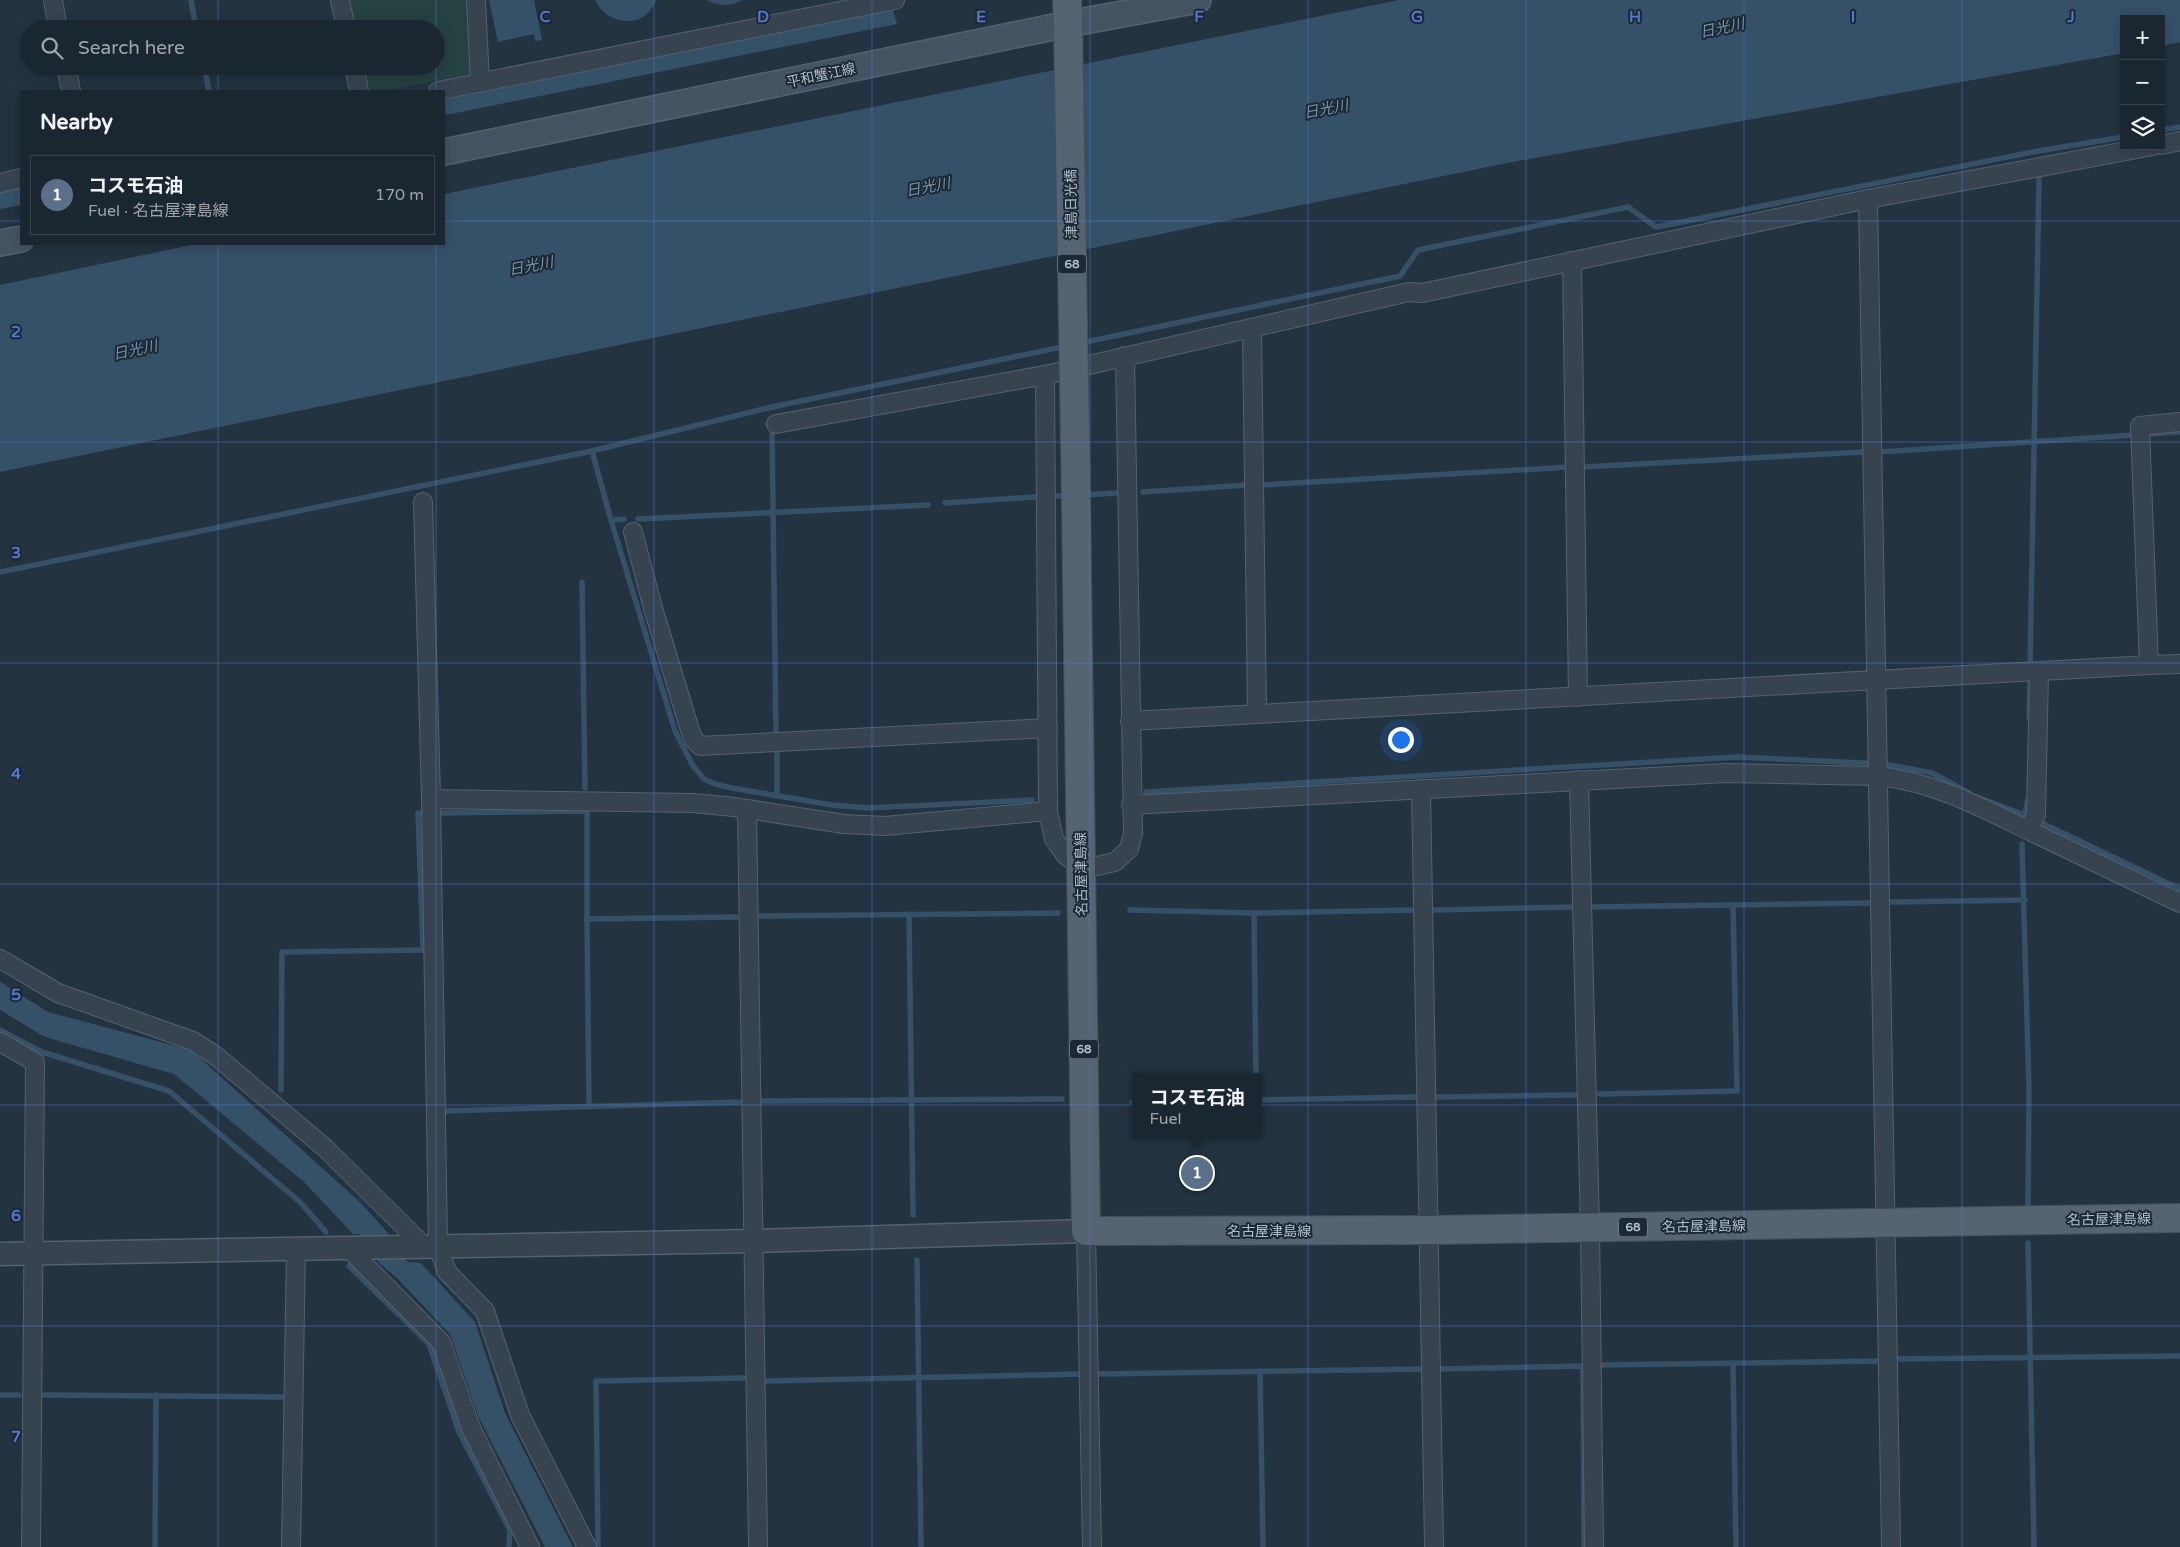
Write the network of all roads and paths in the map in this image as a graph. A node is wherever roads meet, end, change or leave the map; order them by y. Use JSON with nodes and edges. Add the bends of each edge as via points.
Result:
{"nodes":[{"id":1,"x":53,"y":0,"type":"edge"},
{"id":2,"x":340,"y":0,"type":"edge"},
{"id":3,"x":476,"y":0,"type":"edge"},
{"id":4,"x":895,"y":0,"type":"edge"},
{"id":5,"x":1198,"y":0,"type":"edge"},
{"id":6,"x":1068,"y":12,"type":"edge"},
{"id":7,"x":56,"y":20,"type":"edge"},
{"id":8,"x":344,"y":20,"type":"edge"},
{"id":9,"x":68,"y":75,"type":"edge"},
{"id":10,"x":356,"y":75,"type":"edge"},
{"id":11,"x":480,"y":82,"type":"junction"},
{"id":12,"x":71,"y":90,"type":"edge"},
{"id":13,"x":359,"y":90,"type":"edge"},
{"id":14,"x":443,"y":90,"type":"edge"},
{"id":15,"x":2180,"y":141,"type":"edge"},
{"id":16,"x":2165,"y":144,"type":"edge"},
{"id":17,"x":2131,"y":150,"type":"edge"},
{"id":18,"x":445,"y":152,"type":"edge"},
{"id":19,"x":20,"y":178,"type":"edge"},
{"id":20,"x":0,"y":183,"type":"edge"},
{"id":21,"x":1868,"y":199,"type":"junction"},
{"id":22,"x":20,"y":239,"type":"edge"},
{"id":23,"x":0,"y":243,"type":"edge"},
{"id":24,"x":1572,"y":261,"type":"junction"},
{"id":25,"x":1252,"y":329,"type":"junction"},
{"id":26,"x":1125,"y":356,"type":"junction"},
{"id":27,"x":1045,"y":376,"type":"junction"},
{"id":28,"x":2180,"y":422,"type":"edge"},
{"id":29,"x":776,"y":424,"type":"dead end"},
{"id":30,"x":423,"y":502,"type":"dead end"},
{"id":31,"x":1076,"y":503,"type":"joint"},
{"id":32,"x":633,"y":532,"type":"dead end"},
{"id":33,"x":2180,"y":664,"type":"edge"},
{"id":34,"x":2149,"y":665,"type":"junction"},
{"id":35,"x":2039,"y":672,"type":"junction"},
{"id":36,"x":1875,"y":682,"type":"junction"},
{"id":37,"x":1578,"y":697,"type":"junction"},
{"id":38,"x":1258,"y":713,"type":"junction"},
{"id":39,"x":1130,"y":721,"type":"junction"},
{"id":40,"x":1048,"y":728,"type":"junction"},
{"id":41,"x":1877,"y":776,"type":"junction"},
{"id":42,"x":1579,"y":780,"type":"junction"},
{"id":43,"x":1421,"y":789,"type":"junction"},
{"id":44,"x":431,"y":799,"type":"junction"},
{"id":45,"x":1131,"y":805,"type":"junction"},
{"id":46,"x":747,"y":809,"type":"junction"},
{"id":47,"x":1048,"y":811,"type":"junction"},
{"id":48,"x":2029,"y":830,"type":"junction"},
{"id":49,"x":1081,"y":867,"type":"junction"},
{"id":50,"x":2180,"y":903,"type":"edge"},
{"id":51,"x":0,"y":959,"type":"edge"},
{"id":52,"x":0,"y":1042,"type":"edge"},
{"id":53,"x":2180,"y":1218,"type":"edge"},
{"id":54,"x":1887,"y":1222,"type":"junction"},
{"id":55,"x":1590,"y":1228,"type":"junction"},
{"id":56,"x":1429,"y":1230,"type":"junction"},
{"id":57,"x":1086,"y":1231,"type":"junction"},
{"id":58,"x":753,"y":1241,"type":"junction"},
{"id":59,"x":424,"y":1246,"type":"junction"},
{"id":60,"x":352,"y":1247,"type":"junction"},
{"id":61,"x":296,"y":1248,"type":"junction"},
{"id":62,"x":33,"y":1253,"type":"junction"},
{"id":63,"x":0,"y":1254,"type":"edge"},
{"id":64,"x":31,"y":1547,"type":"edge"},
{"id":65,"x":291,"y":1547,"type":"edge"},
{"id":66,"x":530,"y":1547,"type":"edge"},
{"id":67,"x":587,"y":1547,"type":"edge"},
{"id":68,"x":758,"y":1547,"type":"edge"},
{"id":69,"x":1092,"y":1547,"type":"edge"},
{"id":70,"x":1434,"y":1547,"type":"edge"},
{"id":71,"x":1594,"y":1547,"type":"edge"},
{"id":72,"x":1891,"y":1547,"type":"edge"}],
"edges":[{"from":1,"to":7,"type":"street"},
{"from":2,"to":8,"type":"street"},
{"from":3,"to":11,"type":"street"},
{"from":4,"to":11,"type":"street"},
{"from":5,"to":6,"type":"main road","name":"平和蟹江線"},
{"from":6,"to":18,"type":"main road","name":"平和蟹江線"},
{"from":6,"to":31,"type":"main road","name":"津島日光橋","number":"68","bridge":true},
{"from":9,"to":12,"type":"street"},
{"from":10,"to":13,"type":"street"},
{"from":11,"to":14,"type":"street"},
{"from":15,"to":16,"type":"street"},
{"from":17,"to":21,"type":"street"},
{"from":19,"to":20,"type":"street"},
{"from":21,"to":24,"type":"street"},
{"from":21,"to":36,"type":"street"},
{"from":22,"to":23,"type":"main road"},
{"from":24,"to":25,"type":"street","via":[[1422,293],[1409,292]]},
{"from":24,"to":37,"type":"street"},
{"from":25,"to":26,"type":"street"},
{"from":25,"to":38,"type":"street"},
{"from":26,"to":27,"type":"street"},
{"from":26,"to":39,"type":"street"},
{"from":27,"to":29,"type":"street"},
{"from":27,"to":40,"type":"street"},
{"from":28,"to":34,"type":"street","via":[[2140,433]]},
{"from":30,"to":44,"type":"street"},
{"from":31,"to":49,"type":"main road","name":"名古屋津島線","number":"68"},
{"from":32,"to":40,"type":"street","via":[[688,727],[700,746]]},
{"from":33,"to":34,"type":"street"},
{"from":34,"to":35,"type":"street"},
{"from":35,"to":36,"type":"street"},
{"from":35,"to":48,"type":"street","via":[[2036,814]]},
{"from":36,"to":37,"type":"street"},
{"from":36,"to":41,"type":"street"},
{"from":37,"to":38,"type":"street"},
{"from":38,"to":39,"type":"street"},
{"from":39,"to":45,"type":"street"},
{"from":40,"to":47,"type":"street"},
{"from":41,"to":42,"type":"street","via":[[1726,773]]},
{"from":41,"to":48,"type":"street","via":[[1900,778],[1937,789]]},
{"from":41,"to":54,"type":"street"},
{"from":42,"to":43,"type":"street"},
{"from":42,"to":55,"type":"street"},
{"from":43,"to":45,"type":"street"},
{"from":43,"to":56,"type":"street"},
{"from":44,"to":46,"type":"street","via":[[693,803]]},
{"from":44,"to":59,"type":"street"},
{"from":45,"to":49,"type":"street","via":[[1133,833],[1129,849],[1115,862]]},
{"from":46,"to":47,"type":"street","via":[[844,824],[885,826]]},
{"from":46,"to":58,"type":"street"},
{"from":47,"to":49,"type":"street","via":[[1054,839],[1066,856]]},
{"from":48,"to":50,"type":"street"},
{"from":49,"to":57,"type":"main road","name":"名古屋津島線","number":"68"},
{"from":51,"to":59,"type":"street","via":[[58,994],[193,1040],[324,1147]]},
{"from":52,"to":62,"type":"street","via":[[35,1062]]},
{"from":53,"to":54,"type":"main road","name":"名古屋津島線","number":"68"},
{"from":54,"to":55,"type":"main road","name":"名古屋津島線","number":"68"},
{"from":54,"to":72,"type":"street"},
{"from":55,"to":56,"type":"main road","name":"名古屋津島線","number":"68"},
{"from":55,"to":71,"type":"street"},
{"from":56,"to":57,"type":"main road","name":"名古屋津島線","number":"68"},
{"from":56,"to":70,"type":"street"},
{"from":57,"to":58,"type":"street"},
{"from":57,"to":69,"type":"street"},
{"from":58,"to":59,"type":"street"},
{"from":58,"to":68,"type":"street"},
{"from":59,"to":60,"type":"street"},
{"from":59,"to":67,"type":"street","via":[[485,1311],[520,1415]]},
{"from":60,"to":61,"type":"street"},
{"from":60,"to":66,"type":"street","via":[[441,1342],[471,1428]]},
{"from":61,"to":62,"type":"street"},
{"from":61,"to":65,"type":"street"},
{"from":62,"to":63,"type":"street"},
{"from":62,"to":64,"type":"street"}]}
